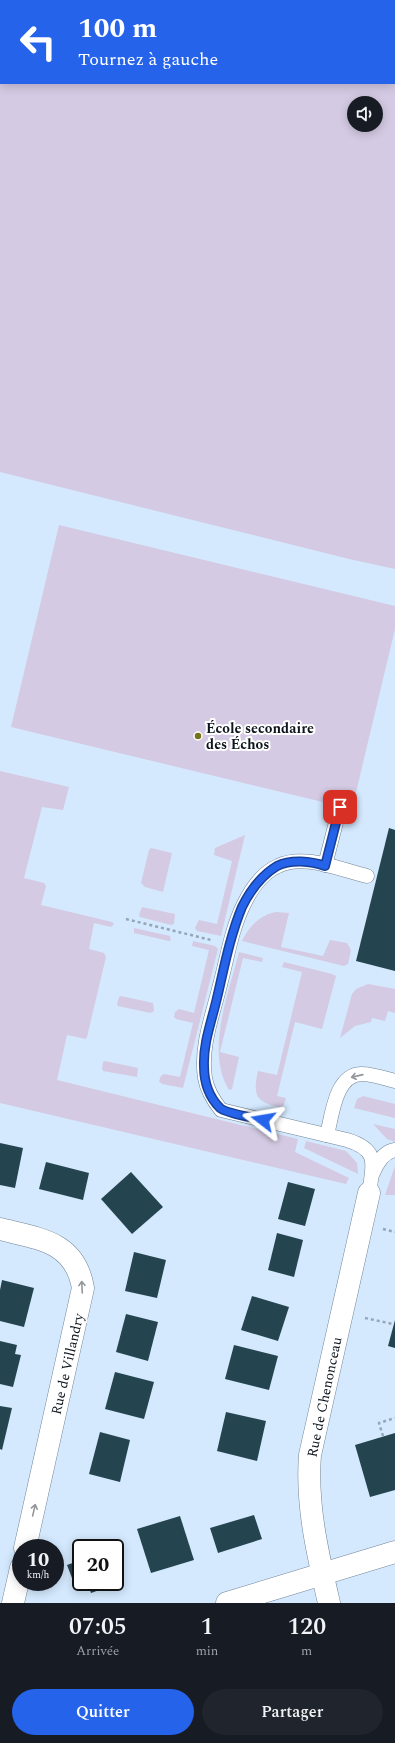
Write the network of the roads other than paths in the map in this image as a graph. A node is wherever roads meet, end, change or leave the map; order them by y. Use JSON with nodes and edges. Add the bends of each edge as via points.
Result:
{"nodes":[{"id":1,"x":340,"y":807,"type":"dead end"},
{"id":2,"x":325,"y":866,"type":"junction"},
{"id":3,"x":367,"y":876,"type":"dead end"},
{"id":4,"x":395,"y":1081,"type":"edge"},
{"id":5,"x":327,"y":1135,"type":"junction"},
{"id":6,"x":395,"y":1150,"type":"edge"},
{"id":7,"x":371,"y":1183,"type":"junction"},
{"id":8,"x":0,"y":1230,"type":"edge"},
{"id":9,"x":28,"y":1539,"type":"edge"},
{"id":10,"x":395,"y":1552,"type":"edge"},
{"id":11,"x":323,"y":1575,"type":"junction"},
{"id":12,"x":16,"y":1591,"type":"edge"},
{"id":13,"x":13,"y":1603,"type":"edge"},
{"id":14,"x":227,"y":1603,"type":"edge"},
{"id":15,"x":330,"y":1603,"type":"edge"}],
"edges":[{"from":1,"to":2,"type":"lane"},
{"from":2,"to":3,"type":"lane"},
{"from":2,"to":5,"type":"lane","via":[[307,862],[287,862],[269,872],[255,886],[243,906],[230,944],[205,1053],[205,1078],[210,1095],[221,1110]]},
{"from":4,"to":5,"type":"lane","one_way":true,"via":[[365,1074],[357,1074],[347,1079],[339,1091]]},
{"from":5,"to":7,"type":"lane","via":[[363,1147],[374,1165]]},
{"from":6,"to":7,"type":"lane","via":[[382,1157]]},
{"from":7,"to":11,"type":"street","name":"Rue de Chenonceau","via":[[310,1455],[309,1494]]},
{"from":9,"to":8,"type":"street","name":"Rue de Villandry","one_way":true,"via":[[83,1288],[76,1266],[70,1256],[60,1248],[39,1238]]},
{"from":10,"to":11,"type":"street"},
{"from":11,"to":14,"type":"street"},
{"from":11,"to":15,"type":"street","name":"Rue de Chenonceau"},
{"from":12,"to":13,"type":"street"}]}
